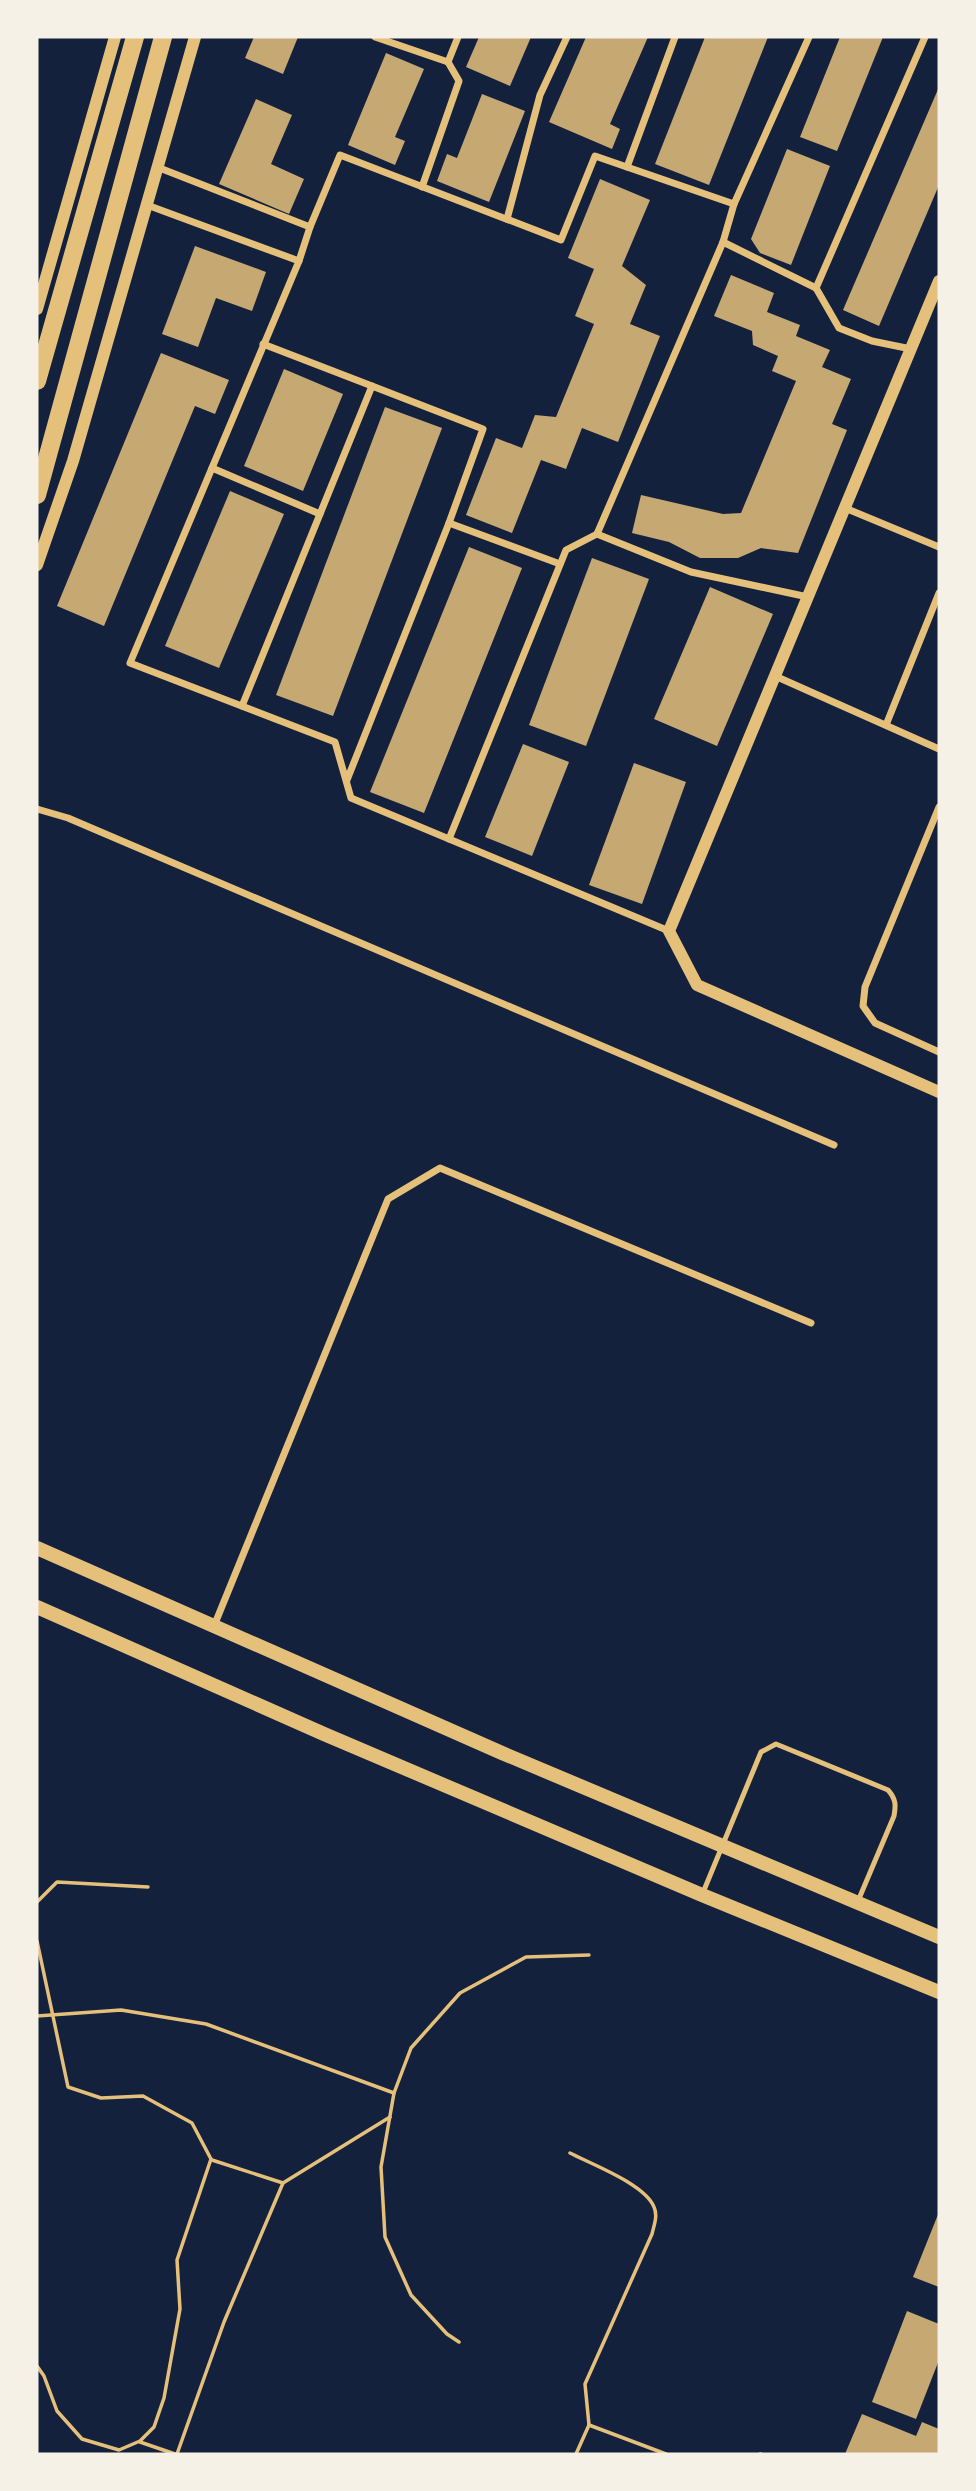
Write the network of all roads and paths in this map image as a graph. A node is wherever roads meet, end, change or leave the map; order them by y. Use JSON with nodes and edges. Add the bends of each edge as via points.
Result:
{"nodes":[{"id":1,"x":115,"y":37,"type":"edge"},
{"id":2,"x":135,"y":37,"type":"edge"},
{"id":3,"x":163,"y":37,"type":"edge"},
{"id":4,"x":195,"y":37,"type":"edge"},
{"id":5,"x":375,"y":37,"type":"edge"},
{"id":6,"x":458,"y":37,"type":"edge"},
{"id":7,"x":567,"y":37,"type":"edge"},
{"id":8,"x":675,"y":37,"type":"edge"},
{"id":9,"x":809,"y":37,"type":"edge"},
{"id":10,"x":925,"y":37,"type":"edge"},
{"id":11,"x":448,"y":62,"type":"junction"},
{"id":12,"x":157,"y":167,"type":"junction"},
{"id":13,"x":627,"y":167,"type":"junction"},
{"id":14,"x":422,"y":187,"type":"junction"},
{"id":15,"x":734,"y":204,"type":"junction"},
{"id":16,"x":146,"y":205,"type":"junction"},
{"id":17,"x":507,"y":219,"type":"junction"},
{"id":18,"x":310,"y":227,"type":"junction"},
{"id":19,"x":723,"y":242,"type":"junction"},
{"id":20,"x":299,"y":261,"type":"junction"},
{"id":21,"x":939,"y":281,"type":"edge"},
{"id":22,"x":816,"y":288,"type":"junction"},
{"id":23,"x":37,"y":309,"type":"edge"},
{"id":24,"x":264,"y":344,"type":"junction"},
{"id":25,"x":911,"y":349,"type":"junction"},
{"id":26,"x":37,"y":381,"type":"edge"},
{"id":27,"x":372,"y":386,"type":"junction"},
{"id":28,"x":212,"y":468,"type":"junction"},
{"id":29,"x":37,"y":495,"type":"edge"},
{"id":30,"x":845,"y":508,"type":"junction"},
{"id":31,"x":320,"y":514,"type":"junction"},
{"id":32,"x":449,"y":523,"type":"junction"},
{"id":33,"x":597,"y":534,"type":"junction"},
{"id":34,"x":939,"y":547,"type":"edge"},
{"id":35,"x":560,"y":564,"type":"junction"},
{"id":36,"x":37,"y":565,"type":"edge"},
{"id":37,"x":939,"y":593,"type":"edge"},
{"id":38,"x":808,"y":597,"type":"junction"},
{"id":39,"x":775,"y":676,"type":"junction"},
{"id":40,"x":242,"y":706,"type":"junction"},
{"id":41,"x":886,"y":725,"type":"junction"},
{"id":42,"x":939,"y":749,"type":"edge"},
{"id":43,"x":346,"y":781,"type":"junction"},
{"id":44,"x":939,"y":807,"type":"edge"},
{"id":45,"x":37,"y":809,"type":"edge"},
{"id":46,"x":449,"y":839,"type":"junction"},
{"id":47,"x":669,"y":931,"type":"junction"},
{"id":48,"x":939,"y":1052,"type":"edge"},
{"id":49,"x":939,"y":1092,"type":"edge"},
{"id":50,"x":834,"y":1145,"type":"dead end"},
{"id":51,"x":811,"y":1323,"type":"dead end"},
{"id":52,"x":37,"y":1548,"type":"edge"},
{"id":53,"x":37,"y":1607,"type":"edge"},
{"id":54,"x":214,"y":1626,"type":"junction"},
{"id":55,"x":722,"y":1845,"type":"junction"},
{"id":56,"x":148,"y":1887,"type":"dead end"},
{"id":57,"x":702,"y":1895,"type":"junction"},
{"id":58,"x":37,"y":1902,"type":"edge"},
{"id":59,"x":858,"y":1902,"type":"junction"},
{"id":60,"x":939,"y":1937,"type":"edge"},
{"id":61,"x":37,"y":1941,"type":"edge"},
{"id":62,"x":589,"y":1955,"type":"dead end"},
{"id":63,"x":939,"y":1992,"type":"edge"},
{"id":64,"x":51,"y":2014,"type":"junction"},
{"id":65,"x":37,"y":2016,"type":"edge"},
{"id":66,"x":394,"y":2093,"type":"junction"},
{"id":67,"x":390,"y":2117,"type":"junction"},
{"id":68,"x":570,"y":2154,"type":"dead end"},
{"id":69,"x":211,"y":2159,"type":"junction"},
{"id":70,"x":283,"y":2183,"type":"junction"},
{"id":71,"x":458,"y":2342,"type":"dead end"},
{"id":72,"x":37,"y":2366,"type":"edge"},
{"id":73,"x":589,"y":2425,"type":"junction"},
{"id":74,"x":140,"y":2441,"type":"junction"},
{"id":75,"x":176,"y":2454,"type":"edge"},
{"id":76,"x":576,"y":2454,"type":"edge"},
{"id":77,"x":666,"y":2454,"type":"edge"}],
"edges":[{"from":1,"to":23,"type":"street"},
{"from":2,"to":26,"type":"main road"},
{"from":3,"to":29,"type":"main road"},
{"from":4,"to":12,"type":"street"},
{"from":5,"to":11,"type":"street"},
{"from":6,"to":11,"type":"street"},
{"from":7,"to":17,"type":"street","via":[[540,95]]},
{"from":8,"to":13,"type":"street"},
{"from":9,"to":15,"type":"street"},
{"from":10,"to":22,"type":"street"},
{"from":11,"to":14,"type":"street","via":[[459,81]]},
{"from":12,"to":16,"type":"street"},
{"from":12,"to":18,"type":"street"},
{"from":13,"to":15,"type":"street"},
{"from":13,"to":17,"type":"street","via":[[595,156],[561,240]]},
{"from":14,"to":17,"type":"street"},
{"from":14,"to":18,"type":"street","via":[[340,155]]},
{"from":15,"to":19,"type":"street"},
{"from":16,"to":20,"type":"street"},
{"from":16,"to":36,"type":"street","via":[[73,461]]},
{"from":18,"to":20,"type":"street"},
{"from":19,"to":22,"type":"street"},
{"from":19,"to":33,"type":"street"},
{"from":20,"to":24,"type":"street"},
{"from":21,"to":25,"type":"street"},
{"from":22,"to":25,"type":"street","via":[[839,328]]},
{"from":24,"to":27,"type":"street"},
{"from":24,"to":28,"type":"street"},
{"from":25,"to":30,"type":"street"},
{"from":27,"to":31,"type":"street"},
{"from":27,"to":32,"type":"street","via":[[483,429]]},
{"from":28,"to":31,"type":"street"},
{"from":28,"to":40,"type":"street","via":[[130,663]]},
{"from":30,"to":34,"type":"street"},
{"from":30,"to":38,"type":"street"},
{"from":31,"to":40,"type":"street"},
{"from":32,"to":35,"type":"street"},
{"from":32,"to":43,"type":"street"},
{"from":33,"to":35,"type":"street","via":[[566,550]]},
{"from":33,"to":38,"type":"street","via":[[691,572]]},
{"from":35,"to":46,"type":"street"},
{"from":37,"to":41,"type":"street"},
{"from":38,"to":39,"type":"street"},
{"from":39,"to":41,"type":"street"},
{"from":39,"to":47,"type":"street"},
{"from":40,"to":43,"type":"street","via":[[335,742]]},
{"from":41,"to":42,"type":"street"},
{"from":43,"to":46,"type":"street","via":[[351,798]]},
{"from":44,"to":48,"type":"street","via":[[865,987],[863,1006],[875,1023]]},
{"from":45,"to":50,"type":"street","via":[[68,818]]},
{"from":46,"to":47,"type":"street"},
{"from":47,"to":49,"type":"street","via":[[697,985]]},
{"from":51,"to":54,"type":"street","via":[[440,1168],[388,1199]]},
{"from":52,"to":54,"type":"main road"},
{"from":53,"to":57,"type":"main road"},
{"from":54,"to":55,"type":"main road"},
{"from":55,"to":57,"type":"lane"},
{"from":55,"to":59,"type":"main road"},
{"from":55,"to":59,"type":"lane","via":[[761,1752],[776,1744],[794,1750],[893,1796],[894,1816]]},
{"from":56,"to":58,"type":"path","via":[[57,1882]]},
{"from":57,"to":63,"type":"main road"},
{"from":59,"to":60,"type":"main road"},
{"from":61,"to":64,"type":"path"},
{"from":62,"to":66,"type":"path","via":[[526,1957],[460,1993],[411,2049]]},
{"from":64,"to":65,"type":"path"},
{"from":64,"to":66,"type":"path","via":[[121,2010],[206,2024]]},
{"from":64,"to":69,"type":"path","via":[[68,2087],[101,2098],[143,2096],[192,2123]]},
{"from":66,"to":67,"type":"path"},
{"from":67,"to":70,"type":"path"},
{"from":67,"to":71,"type":"path","via":[[381,2167],[385,2237],[411,2295]]},
{"from":68,"to":73,"type":"path","via":[[644,2193],[656,2216],[585,2384]]},
{"from":69,"to":70,"type":"path"},
{"from":69,"to":74,"type":"path","via":[[177,2260],[180,2309],[164,2398],[154,2427]]},
{"from":70,"to":75,"type":"path","via":[[224,2322]]},
{"from":72,"to":74,"type":"path","via":[[57,2411],[82,2439],[119,2450]]},
{"from":73,"to":76,"type":"path"},
{"from":73,"to":77,"type":"path"},
{"from":74,"to":75,"type":"path"}]}
